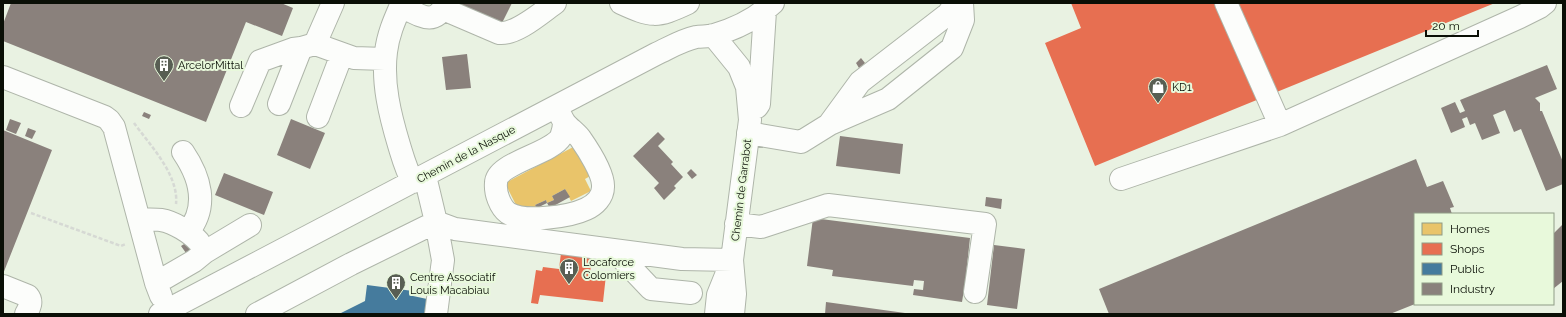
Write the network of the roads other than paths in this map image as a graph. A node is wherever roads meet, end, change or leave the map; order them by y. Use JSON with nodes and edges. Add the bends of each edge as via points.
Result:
{"nodes":[{"id":1,"x":333,"y":3,"type":"edge"},
{"id":2,"x":555,"y":3,"type":"edge"},
{"id":3,"x":621,"y":3,"type":"edge"},
{"id":4,"x":688,"y":3,"type":"edge"},
{"id":5,"x":1226,"y":3,"type":"edge"},
{"id":6,"x":1545,"y":3,"type":"edge"},
{"id":7,"x":402,"y":4,"type":"edge"},
{"id":8,"x":445,"y":6,"type":"edge"},
{"id":9,"x":769,"y":7,"type":"edge"},
{"id":10,"x":960,"y":9,"type":"edge"},
{"id":11,"x":713,"y":35,"type":"junction"},
{"id":12,"x":308,"y":46,"type":"junction"},
{"id":13,"x":342,"y":54,"type":"junction"},
{"id":14,"x":385,"y":59,"type":"junction"},
{"id":15,"x":3,"y":77,"type":"edge"},
{"id":16,"x":279,"y":104,"type":"dead end"},
{"id":17,"x":242,"y":106,"type":"dead end"},
{"id":18,"x":560,"y":114,"type":"junction"},
{"id":19,"x":318,"y":117,"type":"dead end"},
{"id":20,"x":830,"y":124,"type":"junction"},
{"id":21,"x":1280,"y":125,"type":"junction"},
{"id":22,"x":749,"y":126,"type":"junction"},
{"id":23,"x":183,"y":152,"type":"dead end"},
{"id":24,"x":419,"y":179,"type":"junction"},
{"id":25,"x":1121,"y":179,"type":"dead end"},
{"id":26,"x":139,"y":219,"type":"junction"},
{"id":27,"x":436,"y":222,"type":"junction"},
{"id":28,"x":736,"y":224,"type":"junction"},
{"id":29,"x":250,"y":225,"type":"dead end"},
{"id":30,"x":188,"y":232,"type":"junction"},
{"id":31,"x":614,"y":250,"type":"junction"},
{"id":32,"x":205,"y":252,"type":"junction"},
{"id":33,"x":732,"y":260,"type":"junction"},
{"id":34,"x":156,"y":283,"type":"junction"},
{"id":35,"x":3,"y":286,"type":"edge"},
{"id":36,"x":975,"y":292,"type":"dead end"},
{"id":37,"x":691,"y":293,"type":"dead end"},
{"id":38,"x":170,"y":311,"type":"edge"},
{"id":39,"x":26,"y":314,"type":"edge"},
{"id":40,"x":257,"y":314,"type":"edge"},
{"id":41,"x":436,"y":314,"type":"edge"},
{"id":42,"x":716,"y":314,"type":"edge"},
{"id":43,"x":733,"y":314,"type":"edge"}],
"edges":[{"from":1,"to":12,"type":"street"},
{"from":2,"to":8,"type":"street","via":[[505,34],[499,34]]},
{"from":3,"to":4,"type":"street","via":[[652,15]]},
{"from":5,"to":21,"type":"street"},
{"from":6,"to":21,"type":"street","via":[[1520,17]]},
{"from":7,"to":8,"type":"street","via":[[428,18],[437,16]]},
{"from":7,"to":14,"type":"street","via":[[390,33]]},
{"from":9,"to":11,"type":"street","name":"Chemin de la Nasque","via":[[740,24]]},
{"from":9,"to":22,"type":"street","name":"Chemin de Garrabot","via":[[759,104]]},
{"from":10,"to":20,"type":"street","via":[[948,14],[860,82]]},
{"from":10,"to":20,"type":"street","via":[[952,48],[888,99]]},
{"from":11,"to":18,"type":"street","name":"Chemin de la Nasque","via":[[696,37],[656,54]]},
{"from":11,"to":22,"type":"street","name":"Chemin de Garrabot","via":[[739,67],[747,87]]},
{"from":12,"to":13,"type":"street"},
{"from":12,"to":16,"type":"street"},
{"from":12,"to":17,"type":"street","via":[[260,61]]},
{"from":13,"to":14,"type":"street","via":[[354,58]]},
{"from":13,"to":19,"type":"street"},
{"from":14,"to":24,"type":"street","via":[[390,113],[408,173]]},
{"from":15,"to":26,"type":"street","via":[[109,120],[118,136]]},
{"from":18,"to":18,"type":"street","via":[[564,130],[553,145],[498,175],[495,182],[497,194],[508,212],[516,216],[526,218],[568,214],[586,209],[603,194],[598,169],[586,146]]},
{"from":18,"to":24,"type":"street","name":"Chemin de la Nasque"},
{"from":20,"to":22,"type":"street","via":[[801,142]]},
{"from":21,"to":25,"type":"street"},
{"from":22,"to":28,"type":"street","name":"Chemin de Garrabot"},
{"from":23,"to":30,"type":"street","via":[[196,174],[200,198],[198,215]]},
{"from":24,"to":27,"type":"street"},
{"from":24,"to":38,"type":"street","name":"Chemin de la Nasque"},
{"from":26,"to":30,"type":"street","via":[[163,220]]},
{"from":26,"to":34,"type":"street"},
{"from":27,"to":31,"type":"street","via":[[456,229]]},
{"from":27,"to":40,"type":"street"},
{"from":27,"to":41,"type":"street","via":[[443,260]]},
{"from":28,"to":33,"type":"street","name":"Chemin de Garrabot"},
{"from":28,"to":36,"type":"street","via":[[761,227],[828,205],[985,224]]},
{"from":29,"to":32,"type":"street"},
{"from":30,"to":32,"type":"street"},
{"from":31,"to":33,"type":"street","via":[[682,259]]},
{"from":31,"to":37,"type":"street","via":[[651,289]]},
{"from":32,"to":34,"type":"street"},
{"from":33,"to":42,"type":"street","name":"Chemin de Garrabot","via":[[718,296]]},
{"from":33,"to":43,"type":"street","name":"Chemin de Garrabot","via":[[735,294]]},
{"from":34,"to":38,"type":"street"},
{"from":35,"to":39,"type":"street","via":[[28,296],[30,303]]}]}
